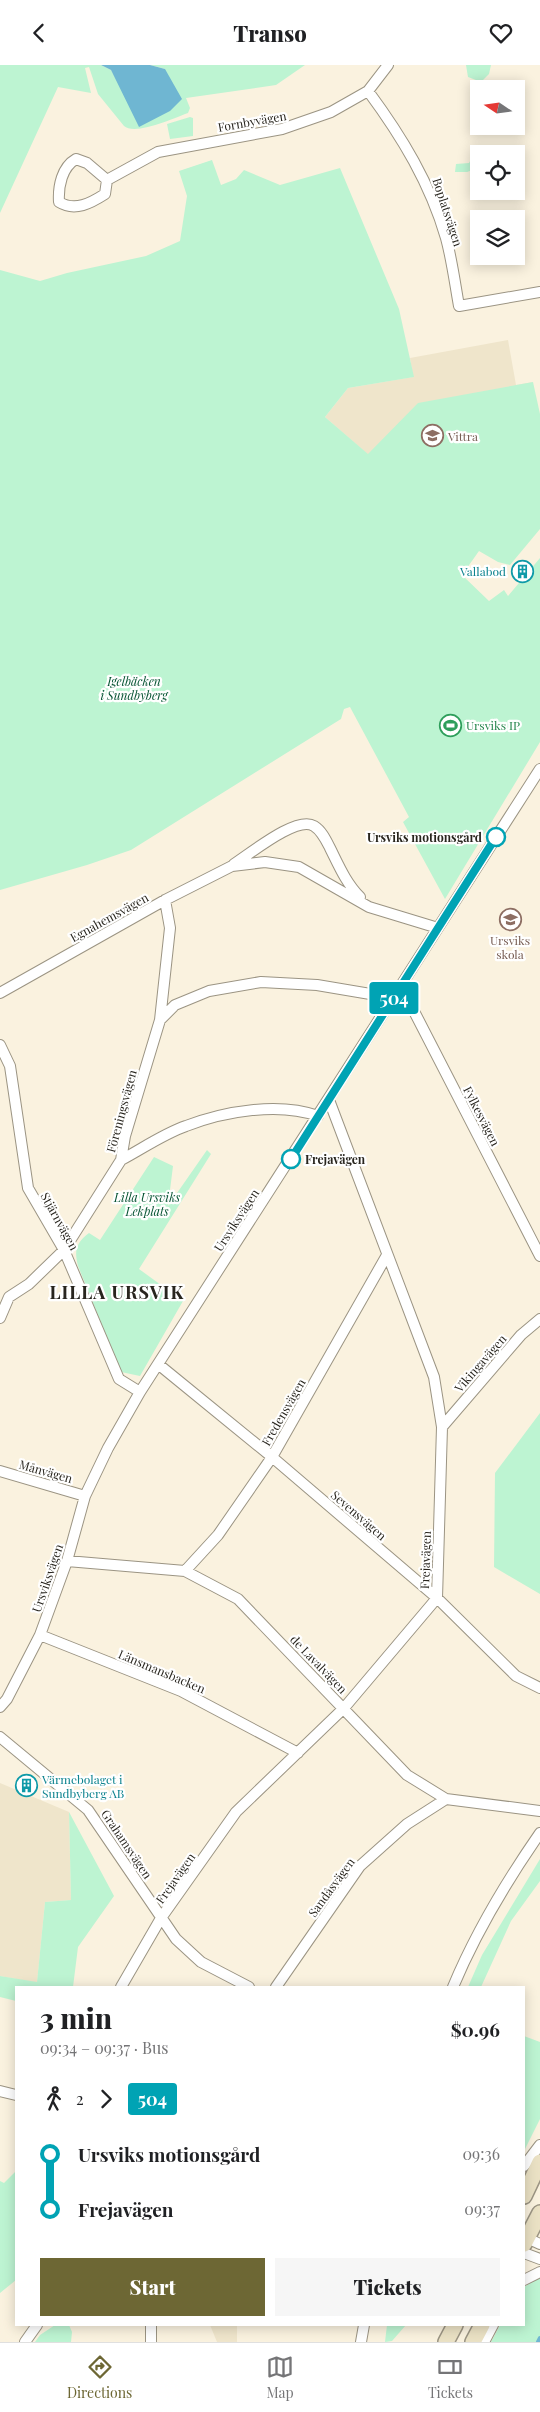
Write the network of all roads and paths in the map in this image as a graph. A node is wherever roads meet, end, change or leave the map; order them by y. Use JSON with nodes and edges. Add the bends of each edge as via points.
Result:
{"nodes":[{"id":1,"x":388,"y":65,"type":"edge"},
{"id":2,"x":368,"y":91,"type":"junction"},
{"id":3,"x":107,"y":180,"type":"junction"},
{"id":4,"x":540,"y":292,"type":"edge"},
{"id":5,"x":540,"y":769,"type":"edge"},
{"id":6,"x":232,"y":866,"type":"junction"},
{"id":7,"x":165,"y":900,"type":"junction"},
{"id":8,"x":369,"y":907,"type":"junction"},
{"id":9,"x":438,"y":928,"type":"junction"},
{"id":10,"x":401,"y":986,"type":"junction"},
{"id":11,"x":0,"y":993,"type":"edge"},
{"id":12,"x":394,"y":998,"type":"junction"},
{"id":13,"x":160,"y":1020,"type":"junction"},
{"id":14,"x":0,"y":1045,"type":"edge"},
{"id":15,"x":329,"y":1100,"type":"junction"},
{"id":16,"x":318,"y":1116,"type":"junction"},
{"id":17,"x":121,"y":1161,"type":"junction"},
{"id":18,"x":64,"y":1250,"type":"junction"},
{"id":19,"x":387,"y":1255,"type":"junction"},
{"id":20,"x":540,"y":1256,"type":"edge"},
{"id":21,"x":4,"y":1296,"type":"edge"},
{"id":22,"x":0,"y":1318,"type":"edge"},
{"id":23,"x":540,"y":1319,"type":"edge"},
{"id":24,"x":158,"y":1364,"type":"junction"},
{"id":25,"x":140,"y":1391,"type":"junction"},
{"id":26,"x":442,"y":1427,"type":"junction"},
{"id":27,"x":272,"y":1457,"type":"junction"},
{"id":28,"x":0,"y":1471,"type":"edge"},
{"id":29,"x":85,"y":1496,"type":"junction"},
{"id":30,"x":68,"y":1561,"type":"junction"},
{"id":31,"x":185,"y":1571,"type":"junction"},
{"id":32,"x":436,"y":1598,"type":"junction"},
{"id":33,"x":40,"y":1635,"type":"junction"},
{"id":34,"x":540,"y":1688,"type":"edge"},
{"id":35,"x":0,"y":1707,"type":"edge"},
{"id":36,"x":344,"y":1708,"type":"junction"},
{"id":37,"x":0,"y":1737,"type":"edge"},
{"id":38,"x":298,"y":1753,"type":"junction"},
{"id":39,"x":446,"y":1799,"type":"junction"},
{"id":40,"x":540,"y":1811,"type":"edge"},
{"id":41,"x":540,"y":1833,"type":"edge"},
{"id":42,"x":161,"y":1918,"type":"junction"},
{"id":43,"x":122,"y":1986,"type":"edge"},
{"id":44,"x":247,"y":1986,"type":"edge"},
{"id":45,"x":277,"y":1986,"type":"edge"},
{"id":46,"x":453,"y":1986,"type":"edge"},
{"id":47,"x":0,"y":2091,"type":"edge"},
{"id":48,"x":15,"y":2095,"type":"edge"},
{"id":49,"x":540,"y":2145,"type":"edge"},
{"id":50,"x":540,"y":2162,"type":"edge"},
{"id":51,"x":525,"y":2165,"type":"edge"},
{"id":52,"x":525,"y":2194,"type":"edge"},
{"id":53,"x":540,"y":2213,"type":"edge"},
{"id":54,"x":528,"y":2243,"type":"edge"},
{"id":55,"x":540,"y":2259,"type":"edge"},
{"id":56,"x":540,"y":2272,"type":"edge"},
{"id":57,"x":525,"y":2280,"type":"edge"},
{"id":58,"x":37,"y":2326,"type":"edge"},
{"id":59,"x":151,"y":2326,"type":"edge"},
{"id":60,"x":364,"y":2326,"type":"edge"},
{"id":61,"x":454,"y":2326,"type":"edge"},
{"id":62,"x":481,"y":2326,"type":"edge"},
{"id":63,"x":492,"y":2326,"type":"edge"},
{"id":64,"x":25,"y":2342,"type":"edge"},
{"id":65,"x":151,"y":2342,"type":"edge"},
{"id":66,"x":361,"y":2342,"type":"edge"},
{"id":67,"x":446,"y":2342,"type":"edge"},
{"id":68,"x":473,"y":2342,"type":"edge"},
{"id":69,"x":484,"y":2342,"type":"edge"}],
"edges":[{"from":1,"to":2,"type":"street","name":"Fornbyvägen"},
{"from":2,"to":3,"type":"street","name":"Fornbyvägen","via":[[342,107],[304,123],[158,152]]},
{"from":2,"to":4,"type":"street","name":"Boplatsvägen","via":[[396,129],[426,182],[446,239],[459,306]]},
{"from":3,"to":3,"type":"street","via":[[87,163],[76,159],[68,163],[58,191],[59,201],[70,207],[91,203],[105,195]]},
{"from":5,"to":9,"type":"street","name":"Ursviksvägen"},
{"from":6,"to":7,"type":"street","name":"Egnahemsvägen"},
{"from":6,"to":8,"type":"street","name":"Egnahemsvägen","via":[[265,862],[299,867]]},
{"from":6,"to":8,"type":"street","name":"Egnahemsvägen","via":[[280,833],[305,824],[314,826],[324,835],[348,885]]},
{"from":7,"to":11,"type":"street","name":"Egnahemsvägen"},
{"from":7,"to":13,"type":"street","name":"Föreningsvägen","via":[[170,928]]},
{"from":8,"to":9,"type":"street","name":"Egnahemsvägen"},
{"from":9,"to":10,"type":"street","name":"Ursviksvägen"},
{"from":10,"to":12,"type":"street","name":"Ursviksvägen"},
{"from":10,"to":20,"type":"street","name":"Fylkesvägen"},
{"from":12,"to":13,"type":"street","via":[[317,985],[261,982],[209,991],[175,1005]]},
{"from":12,"to":15,"type":"street","name":"Ursviksvägen"},
{"from":13,"to":17,"type":"street","name":"Föreningsvägen","via":[[125,1136]]},
{"from":14,"to":18,"type":"street","name":"Stjärnvägen","via":[[10,1067],[28,1189]]},
{"from":15,"to":16,"type":"street","name":"Ursviksvägen"},
{"from":15,"to":19,"type":"street","name":"Frejavägen"},
{"from":16,"to":17,"type":"street","via":[[301,1110],[258,1110],[221,1116],[186,1126]]},
{"from":16,"to":24,"type":"street","name":"Ursviksvägen"},
{"from":17,"to":18,"type":"street","name":"Föreningsvägen"},
{"from":18,"to":21,"type":"street","name":"Föreningsvägen","via":[[29,1284]]},
{"from":18,"to":25,"type":"street","name":"Stjärnvägen","via":[[119,1379]]},
{"from":19,"to":26,"type":"street","name":"Frejavägen","via":[[434,1377]]},
{"from":19,"to":27,"type":"street","name":"Fredensvägen"},
{"from":21,"to":22,"type":"street","name":"Föreningsvägen"},
{"from":23,"to":26,"type":"street","name":"Vikingavägen","via":[[521,1335]]},
{"from":24,"to":25,"type":"street","name":"Ursviksvägen"},
{"from":24,"to":27,"type":"street","name":"Sevensvägen"},
{"from":25,"to":29,"type":"street","name":"Ursviksvägen"},
{"from":26,"to":32,"type":"street","name":"Frejavägen"},
{"from":27,"to":31,"type":"street","name":"Fredensvägen","via":[[218,1535]]},
{"from":27,"to":32,"type":"street","name":"Sevensvägen"},
{"from":28,"to":29,"type":"street","name":"Månvägen"},
{"from":29,"to":30,"type":"street","name":"Ursviksvägen"},
{"from":30,"to":31,"type":"street","name":"de Lavalvägen"},
{"from":30,"to":33,"type":"street","name":"Ursviksvägen"},
{"from":31,"to":36,"type":"street","name":"de Lavalvägen","via":[[238,1599]]},
{"from":32,"to":34,"type":"street","name":"Sevensvägen","via":[[516,1676]]},
{"from":32,"to":36,"type":"street","name":"Frejavägen"},
{"from":33,"to":35,"type":"street","name":"Ursviksvägen","via":[[8,1699]]},
{"from":33,"to":38,"type":"street","name":"Länsmansbacken","via":[[182,1691]]},
{"from":36,"to":38,"type":"street","name":"Frejavägen"},
{"from":36,"to":39,"type":"street","name":"de Lavalvägen","via":[[407,1775]]},
{"from":37,"to":42,"type":"street","name":"Grahamsvägen","via":[[88,1811]]},
{"from":38,"to":42,"type":"street","name":"Frejavägen","via":[[236,1812]]},
{"from":39,"to":40,"type":"street","name":"de Lavalvägen"},
{"from":39,"to":45,"type":"street","name":"Sandåsvägen","via":[[408,1825],[360,1866]]},
{"from":41,"to":46,"type":"street","via":[[507,1880]]},
{"from":42,"to":43,"type":"street","name":"Frejavägen"},
{"from":42,"to":44,"type":"street","name":"Grahamsvägen","via":[[176,1939],[201,1962]]},
{"from":47,"to":48,"type":"street"},
{"from":49,"to":51,"type":"street"},
{"from":50,"to":52,"type":"main road"},
{"from":53,"to":54,"type":"main road"},
{"from":54,"to":55,"type":"street"},
{"from":56,"to":57,"type":"street"},
{"from":58,"to":64,"type":"street"},
{"from":59,"to":65,"type":"street"},
{"from":60,"to":66,"type":"street"},
{"from":61,"to":67,"type":"main road"},
{"from":62,"to":68,"type":"main road"},
{"from":63,"to":69,"type":"street"}]}
